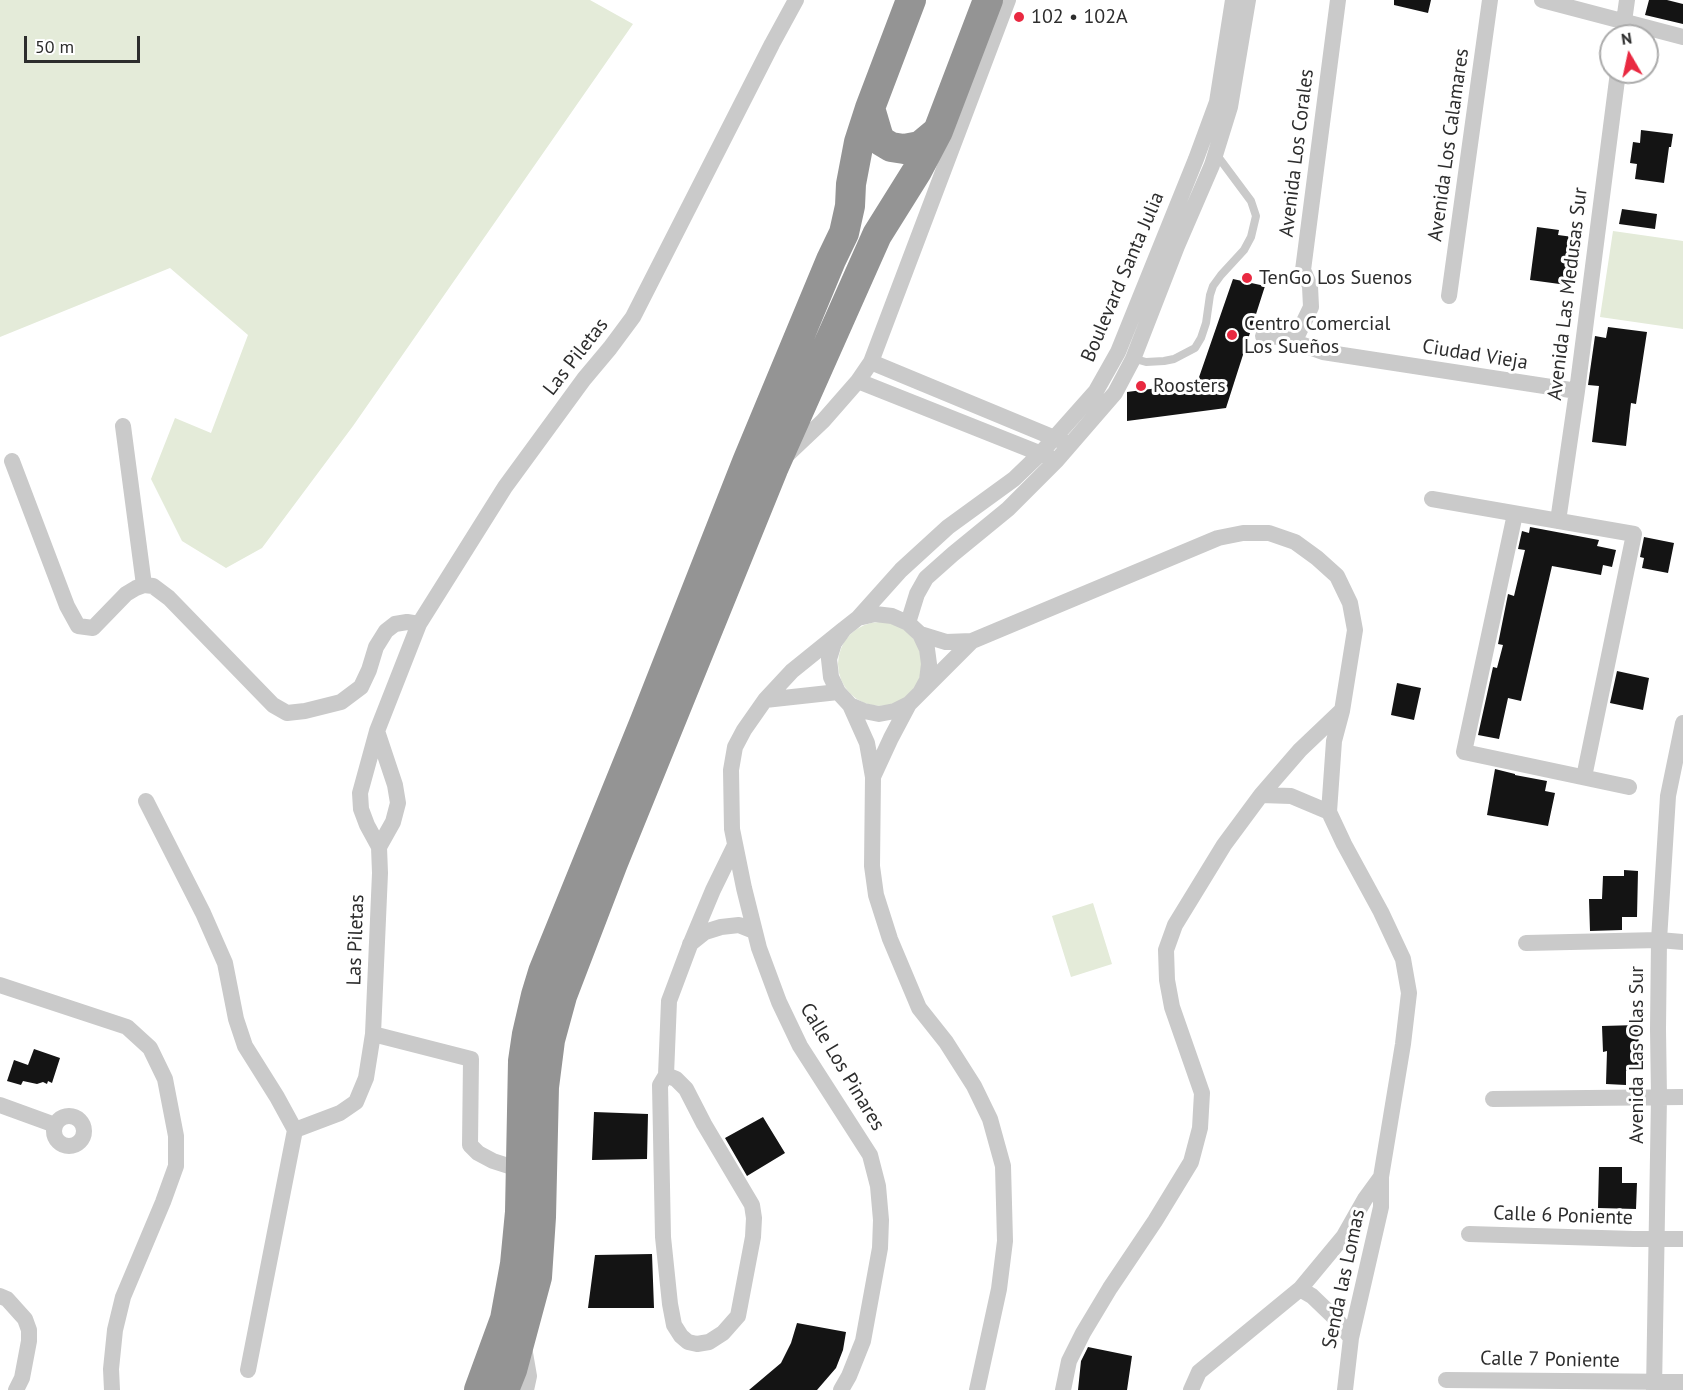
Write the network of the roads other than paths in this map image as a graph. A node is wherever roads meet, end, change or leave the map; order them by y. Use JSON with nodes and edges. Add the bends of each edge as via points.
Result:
{"nodes":[{"id":1,"x":796,"y":0,"type":"edge"},
{"id":2,"x":911,"y":0,"type":"edge"},
{"id":3,"x":988,"y":0,"type":"edge"},
{"id":4,"x":1008,"y":0,"type":"edge"},
{"id":5,"x":1233,"y":0,"type":"edge"},
{"id":6,"x":1248,"y":0,"type":"edge"},
{"id":7,"x":1338,"y":0,"type":"edge"},
{"id":8,"x":1490,"y":0,"type":"edge"},
{"id":9,"x":1542,"y":0,"type":"edge"},
{"id":10,"x":1627,"y":0,"type":"edge"},
{"id":11,"x":1611,"y":24,"type":"edge"},
{"id":12,"x":1624,"y":24,"type":"edge"},
{"id":13,"x":1659,"y":33,"type":"edge"},
{"id":14,"x":1683,"y":37,"type":"edge"},
{"id":15,"x":964,"y":62,"type":"junction"},
{"id":16,"x":1616,"y":84,"type":"edge"},
{"id":17,"x":870,"y":108,"type":"junction"},
{"id":18,"x":968,"y":109,"type":"junction"},
{"id":19,"x":938,"y":131,"type":"junction"},
{"id":20,"x":1215,"y":153,"type":"junction"},
{"id":21,"x":1449,"y":296,"type":"dead end"},
{"id":22,"x":1263,"y":336,"type":"dead end"},
{"id":23,"x":1296,"y":342,"type":"junction"},
{"id":24,"x":1125,"y":355,"type":"junction"},
{"id":25,"x":871,"y":362,"type":"junction"},
{"id":26,"x":858,"y":381,"type":"junction"},
{"id":27,"x":1577,"y":391,"type":"junction"},
{"id":28,"x":123,"y":426,"type":"dead end"},
{"id":29,"x":1063,"y":441,"type":"junction"},
{"id":30,"x":1040,"y":454,"type":"junction"},
{"id":31,"x":1057,"y":460,"type":"junction"},
{"id":32,"x":12,"y":461,"type":"dead end"},
{"id":33,"x":772,"y":469,"type":"junction"},
{"id":34,"x":1432,"y":499,"type":"dead end"},
{"id":35,"x":1515,"y":514,"type":"junction"},
{"id":36,"x":1558,"y":521,"type":"junction"},
{"id":37,"x":144,"y":585,"type":"junction"},
{"id":38,"x":858,"y":618,"type":"junction"},
{"id":39,"x":419,"y":624,"type":"junction"},
{"id":40,"x":844,"y":628,"type":"junction"},
{"id":41,"x":914,"y":629,"type":"junction"},
{"id":42,"x":972,"y":641,"type":"junction"},
{"id":43,"x":838,"y":692,"type":"junction"},
{"id":44,"x":914,"y":699,"type":"junction"},
{"id":45,"x":765,"y":700,"type":"junction"},
{"id":46,"x":850,"y":705,"type":"junction"},
{"id":47,"x":1342,"y":711,"type":"junction"},
{"id":48,"x":1683,"y":723,"type":"edge"},
{"id":49,"x":377,"y":731,"type":"junction"},
{"id":50,"x":873,"y":777,"type":"junction"},
{"id":51,"x":1584,"y":777,"type":"junction"},
{"id":52,"x":1629,"y":787,"type":"dead end"},
{"id":53,"x":1261,"y":795,"type":"junction"},
{"id":54,"x":1675,"y":796,"type":"edge"},
{"id":55,"x":146,"y":801,"type":"dead end"},
{"id":56,"x":1329,"y":812,"type":"junction"},
{"id":57,"x":735,"y":845,"type":"junction"},
{"id":58,"x":379,"y":847,"type":"junction"},
{"id":59,"x":754,"y":931,"type":"junction"},
{"id":60,"x":1659,"y":940,"type":"junction"},
{"id":61,"x":1683,"y":942,"type":"edge"},
{"id":62,"x":1526,"y":943,"type":"dead end"},
{"id":63,"x":690,"y":945,"type":"junction"},
{"id":64,"x":0,"y":985,"type":"edge"},
{"id":65,"x":373,"y":1034,"type":"junction"},
{"id":66,"x":666,"y":1075,"type":"junction"},
{"id":67,"x":1659,"y":1097,"type":"junction"},
{"id":68,"x":1683,"y":1097,"type":"edge"},
{"id":69,"x":1493,"y":1099,"type":"dead end"},
{"id":70,"x":0,"y":1105,"type":"edge"},
{"id":71,"x":55,"y":1125,"type":"dead end"},
{"id":72,"x":295,"y":1130,"type":"junction"},
{"id":73,"x":520,"y":1170,"type":"junction"},
{"id":74,"x":1381,"y":1177,"type":"junction"},
{"id":75,"x":1469,"y":1234,"type":"dead end"},
{"id":76,"x":1656,"y":1239,"type":"junction"},
{"id":77,"x":1683,"y":1239,"type":"edge"},
{"id":78,"x":1300,"y":1289,"type":"junction"},
{"id":79,"x":0,"y":1296,"type":"edge"},
{"id":80,"x":522,"y":1335,"type":"junction"},
{"id":81,"x":1351,"y":1338,"type":"junction"},
{"id":82,"x":248,"y":1371,"type":"dead end"},
{"id":83,"x":1446,"y":1380,"type":"dead end"},
{"id":84,"x":1683,"y":1382,"type":"edge"},
{"id":85,"x":1654,"y":1386,"type":"edge"},
{"id":86,"x":16,"y":1390,"type":"edge"},
{"id":87,"x":112,"y":1390,"type":"edge"},
{"id":88,"x":479,"y":1390,"type":"edge"},
{"id":89,"x":504,"y":1390,"type":"edge"},
{"id":90,"x":526,"y":1390,"type":"edge"},
{"id":91,"x":841,"y":1390,"type":"edge"},
{"id":92,"x":977,"y":1390,"type":"edge"},
{"id":93,"x":1063,"y":1390,"type":"edge"},
{"id":94,"x":1191,"y":1390,"type":"edge"},
{"id":95,"x":1345,"y":1390,"type":"edge"}],
"edges":[{"from":1,"to":39,"type":"street","name":"Las Piletas","via":[[633,317],[505,487]]},
{"from":2,"to":17,"type":"highway"},
{"from":3,"to":15,"type":"highway"},
{"from":4,"to":18,"type":"street"},
{"from":5,"to":24,"type":"street","name":"Boulevard Santa Julia","via":[[1217,102]]},
{"from":6,"to":20,"type":"street","via":[[1230,107]]},
{"from":7,"to":23,"type":"street","name":"Avenida Los Corales","via":[[1303,270],[1310,286],[1311,307]]},
{"from":8,"to":21,"type":"street","name":"Avenida Los Calamares"},
{"from":9,"to":11,"type":"street"},
{"from":10,"to":12,"type":"street"},
{"from":13,"to":14,"type":"street"},
{"from":15,"to":18,"type":"highway"},
{"from":15,"to":19,"type":"highway"},
{"from":16,"to":27,"type":"street","name":"Avenida Las Medusas Sur"},
{"from":17,"to":19,"type":"highway","via":[[881,141],[891,147],[920,146]]},
{"from":17,"to":73,"type":"highway","via":[[859,142],[844,233],[747,462],[543,972],[523,1061]]},
{"from":18,"to":25,"type":"street"},
{"from":19,"to":33,"type":"highway","via":[[876,235]]},
{"from":20,"to":24,"type":"street"},
{"from":20,"to":24,"type":"lane","via":[[1251,201],[1256,216],[1251,237],[1213,286],[1206,323],[1195,348],[1164,361],[1146,362]]},
{"from":22,"to":23,"type":"street","name":"Ciudad Vieja"},
{"from":23,"to":27,"type":"street","name":"Ciudad Vieja","via":[[1323,352]]},
{"from":24,"to":29,"type":"street","via":[[1115,393]]},
{"from":25,"to":26,"type":"street"},
{"from":25,"to":29,"type":"street"},
{"from":26,"to":30,"type":"street"},
{"from":26,"to":33,"type":"street"},
{"from":27,"to":36,"type":"street","name":"Avenida Las Medusas Sur"},
{"from":28,"to":37,"type":"street"},
{"from":29,"to":30,"type":"street"},
{"from":29,"to":31,"type":"street"},
{"from":30,"to":31,"type":"street"},
{"from":30,"to":38,"type":"street","via":[[909,562]]},
{"from":31,"to":41,"type":"street","via":[[1008,509],[926,578],[917,594]]},
{"from":32,"to":37,"type":"street","via":[[78,626],[93,628],[126,594]]},
{"from":33,"to":80,"type":"highway","via":[[555,1017],[544,1087],[537,1277]]},
{"from":34,"to":35,"type":"street"},
{"from":35,"to":36,"type":"street"},
{"from":35,"to":51,"type":"street","via":[[1464,752]]},
{"from":36,"to":51,"type":"street","via":[[1634,534]]},
{"from":37,"to":39,"type":"street","via":[[153,586],[169,598],[273,705],[287,713],[341,702],[360,687],[386,631],[395,624]]},
{"from":38,"to":40,"type":"street"},
{"from":38,"to":41,"type":"street","via":[[892,616]]},
{"from":39,"to":49,"type":"street","name":"Las Piletas"},
{"from":40,"to":43,"type":"street","via":[[830,659],[831,677]]},
{"from":40,"to":45,"type":"street","name":"Calle Los Pinares","via":[[792,671]]},
{"from":41,"to":42,"type":"street","via":[[946,642]]},
{"from":41,"to":44,"type":"street","via":[[927,649],[930,664],[927,680]]},
{"from":42,"to":44,"type":"street"},
{"from":42,"to":47,"type":"street","via":[[1218,538],[1269,533],[1295,542],[1317,558],[1337,576],[1350,603],[1355,630]]},
{"from":43,"to":45,"type":"street"},
{"from":43,"to":46,"type":"street"},
{"from":44,"to":46,"type":"street","via":[[895,711],[879,714]]},
{"from":44,"to":50,"type":"street"},
{"from":45,"to":57,"type":"street","name":"Calle Los Pinares","via":[[735,747],[731,770]]},
{"from":46,"to":50,"type":"street","via":[[867,743]]},
{"from":47,"to":53,"type":"street","via":[[1300,750]]},
{"from":47,"to":56,"type":"street","via":[[1334,741]]},
{"from":48,"to":54,"type":"street","name":"Avenida Las Olas Sur"},
{"from":49,"to":58,"type":"street","name":"Las Piletas","via":[[360,794],[361,809]]},
{"from":49,"to":58,"type":"street","via":[[398,803]]},
{"from":50,"to":92,"type":"street","via":[[872,866],[876,895],[890,939],[919,1008],[974,1086],[990,1119],[1003,1166],[1005,1242]]},
{"from":51,"to":52,"type":"street"},
{"from":53,"to":56,"type":"street","via":[[1291,796]]},
{"from":53,"to":93,"type":"street","via":[[1224,845],[1175,925],[1166,950],[1172,1006],[1202,1093],[1200,1128],[1191,1161],[1083,1333],[1069,1361]]},
{"from":54,"to":60,"type":"street","name":"Avenida Las Olas Sur"},
{"from":55,"to":72,"type":"street","via":[[225,963],[245,1046]]},
{"from":56,"to":74,"type":"street","name":"Senda las Lomas","via":[[1403,959],[1409,993]]},
{"from":57,"to":59,"type":"street","name":"Calle Los Pinares"},
{"from":57,"to":63,"type":"street"},
{"from":58,"to":65,"type":"street","name":"Las Piletas"},
{"from":59,"to":63,"type":"street","via":[[739,926],[721,927],[705,932]]},
{"from":59,"to":91,"type":"street","name":"Calle Los Pinares","via":[[779,1002],[800,1046],[870,1155],[878,1186],[880,1248],[863,1341]]},
{"from":60,"to":61,"type":"street"},
{"from":60,"to":62,"type":"street"},
{"from":60,"to":67,"type":"street","name":"Avenida Las Olas Sur"},
{"from":63,"to":66,"type":"street","via":[[669,1001]]},
{"from":64,"to":87,"type":"street","via":[[127,1028],[150,1048],[165,1079],[176,1136],[176,1166],[123,1297],[115,1330]]},
{"from":65,"to":72,"type":"street","name":"Las Piletas","via":[[366,1078],[356,1102],[340,1113]]},
{"from":65,"to":73,"type":"street","via":[[471,1059],[470,1144],[478,1154]]},
{"from":66,"to":66,"type":"street","via":[[660,1085],[660,1141],[670,1304],[674,1325],[681,1336],[697,1344],[723,1333],[738,1316],[754,1218],[752,1204],[686,1089]]},
{"from":67,"to":68,"type":"street"},
{"from":67,"to":69,"type":"street"},
{"from":67,"to":76,"type":"street","name":"Avenida Las Olas Sur"},
{"from":70,"to":71,"type":"street"},
{"from":72,"to":82,"type":"street"},
{"from":73,"to":88,"type":"highway","via":[[515,1264],[505,1319]]},
{"from":74,"to":78,"type":"street","via":[[1344,1236]]},
{"from":74,"to":81,"type":"street","name":"Senda las Lomas","via":[[1381,1207]]},
{"from":75,"to":76,"type":"street","name":"Calle 6 Poniente"},
{"from":76,"to":77,"type":"street","name":"Calle 6 Poniente"},
{"from":76,"to":85,"type":"street","name":"Avenida Las Olas Sur"},
{"from":78,"to":81,"type":"street","via":[[1337,1320]]},
{"from":78,"to":94,"type":"street","via":[[1198,1372]]},
{"from":79,"to":86,"type":"street","via":[[25,1319],[29,1330],[22,1378]]},
{"from":80,"to":89,"type":"highway"},
{"from":80,"to":90,"type":"street","via":[[529,1376]]},
{"from":81,"to":95,"type":"street","name":"Senda las Lomas"},
{"from":83,"to":85,"type":"street","name":"Calle 7 Poniente"},
{"from":84,"to":85,"type":"street","name":"Calle 7 Poniente"}]}
